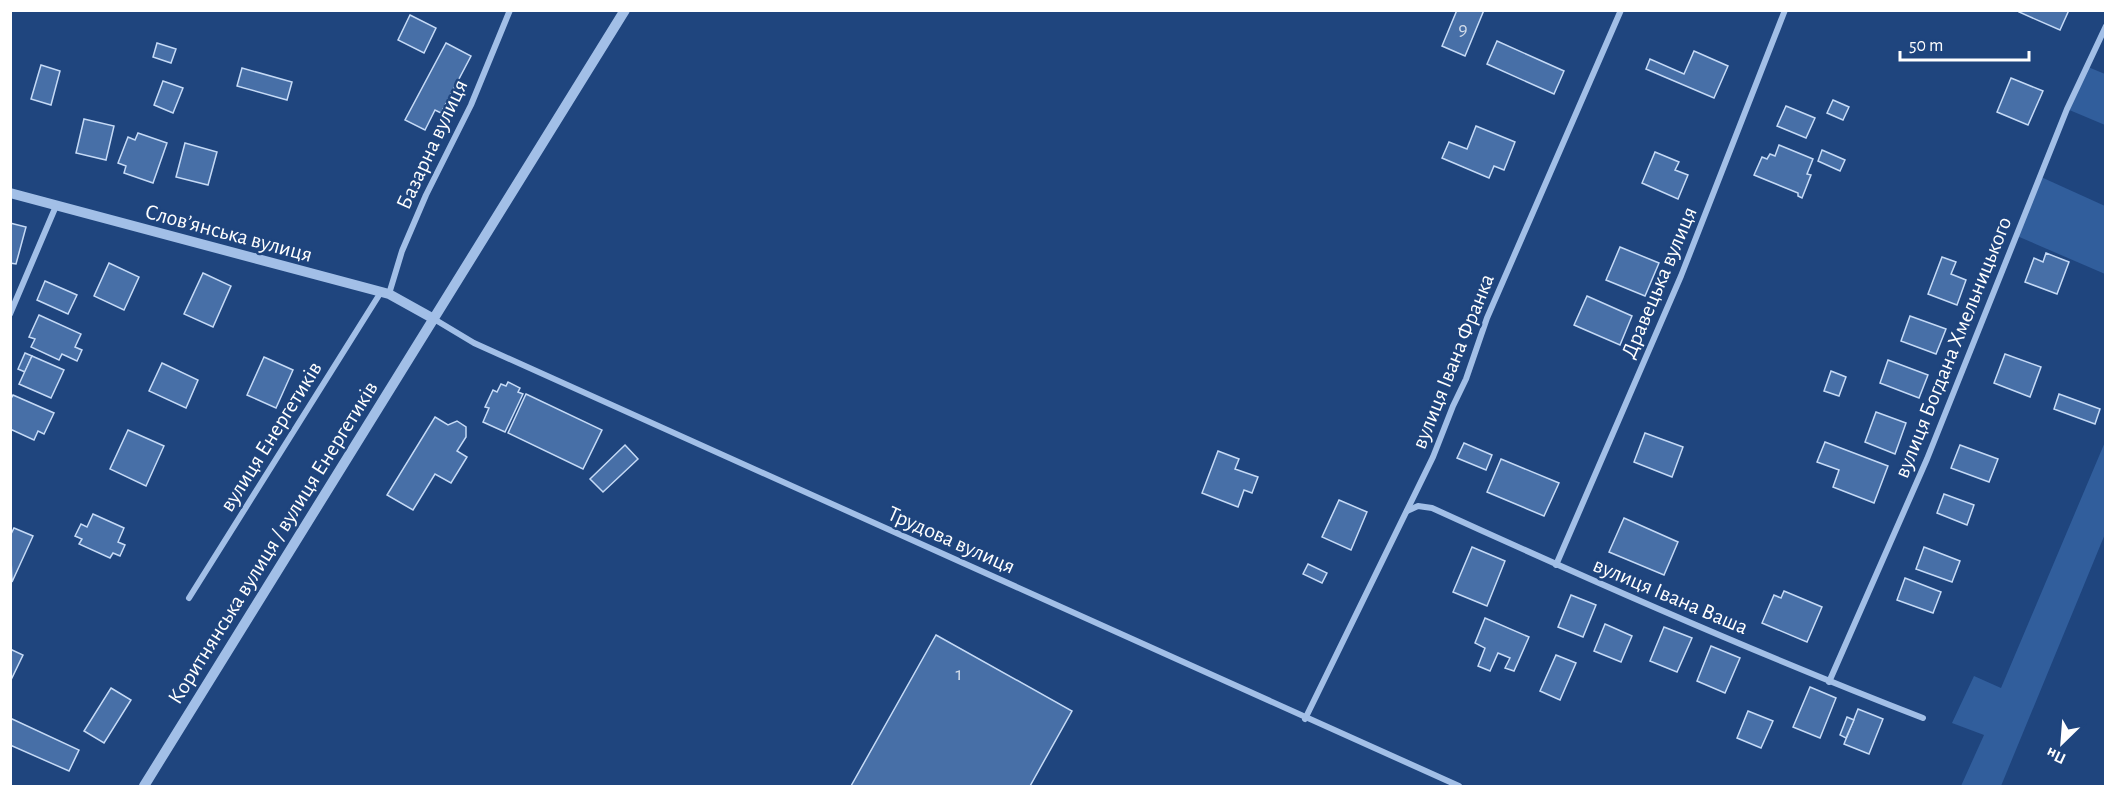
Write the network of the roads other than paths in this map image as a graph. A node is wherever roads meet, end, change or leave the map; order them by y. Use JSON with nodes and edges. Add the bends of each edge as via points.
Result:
{"nodes":[{"id":1,"x":625,"y":10,"type":"edge"},
{"id":2,"x":1621,"y":10,"type":"edge"},
{"id":3,"x":1785,"y":10,"type":"edge"},
{"id":4,"x":508,"y":11,"type":"edge"},
{"id":5,"x":2106,"y":26,"type":"edge"},
{"id":6,"x":10,"y":193,"type":"edge"},
{"id":7,"x":56,"y":206,"type":"junction"},
{"id":8,"x":385,"y":293,"type":"junction"},
{"id":9,"x":10,"y":314,"type":"edge"},
{"id":10,"x":434,"y":319,"type":"junction"},
{"id":11,"x":1407,"y":511,"type":"junction"},
{"id":12,"x":1556,"y":565,"type":"junction"},
{"id":13,"x":189,"y":598,"type":"dead end"},
{"id":14,"x":1828,"y":681,"type":"junction"},
{"id":15,"x":1923,"y":718,"type":"dead end"},
{"id":16,"x":1305,"y":719,"type":"junction"},
{"id":17,"x":144,"y":786,"type":"edge"},
{"id":18,"x":1459,"y":786,"type":"edge"}],
"edges":[{"from":1,"to":10,"type":"street","name":"Коритнянська вулиця / вулиця Енергетиків"},
{"from":2,"to":11,"type":"street","name":"вулиця Івана Франка"},
{"from":3,"to":12,"type":"street","name":"Дравецька вулиця","via":[[1681,276]]},
{"from":4,"to":8,"type":"street","name":"Базарна вулиця","via":[[471,105],[426,195]]},
{"from":5,"to":14,"type":"street","name":"вулиця Богдана Хмельницького","via":[[2067,109],[1927,459]]},
{"from":6,"to":7,"type":"street","name":"Словʼянська вулиця"},
{"from":7,"to":8,"type":"street","name":"Словʼянська вулиця"},
{"from":7,"to":9,"type":"street"},
{"from":8,"to":10,"type":"street","name":"Словʼянська вулиця"},
{"from":8,"to":13,"type":"street","name":"вулиця Енергетиків"},
{"from":10,"to":16,"type":"street","name":"Трудова вулиця","via":[[474,344]]},
{"from":10,"to":17,"type":"street","name":"Коритнянська вулиця / вулиця Енергетиків"},
{"from":11,"to":12,"type":"street","name":"вулиця Івана Ваша","via":[[1418,506],[1432,508]]},
{"from":11,"to":16,"type":"street","name":"вулиця Івана Франка"},
{"from":12,"to":14,"type":"street","name":"вулиця Івана Ваша"},
{"from":14,"to":15,"type":"street","name":"вулиця Івана Ваша"},
{"from":16,"to":18,"type":"street","name":"Трудова вулиця"}]}
